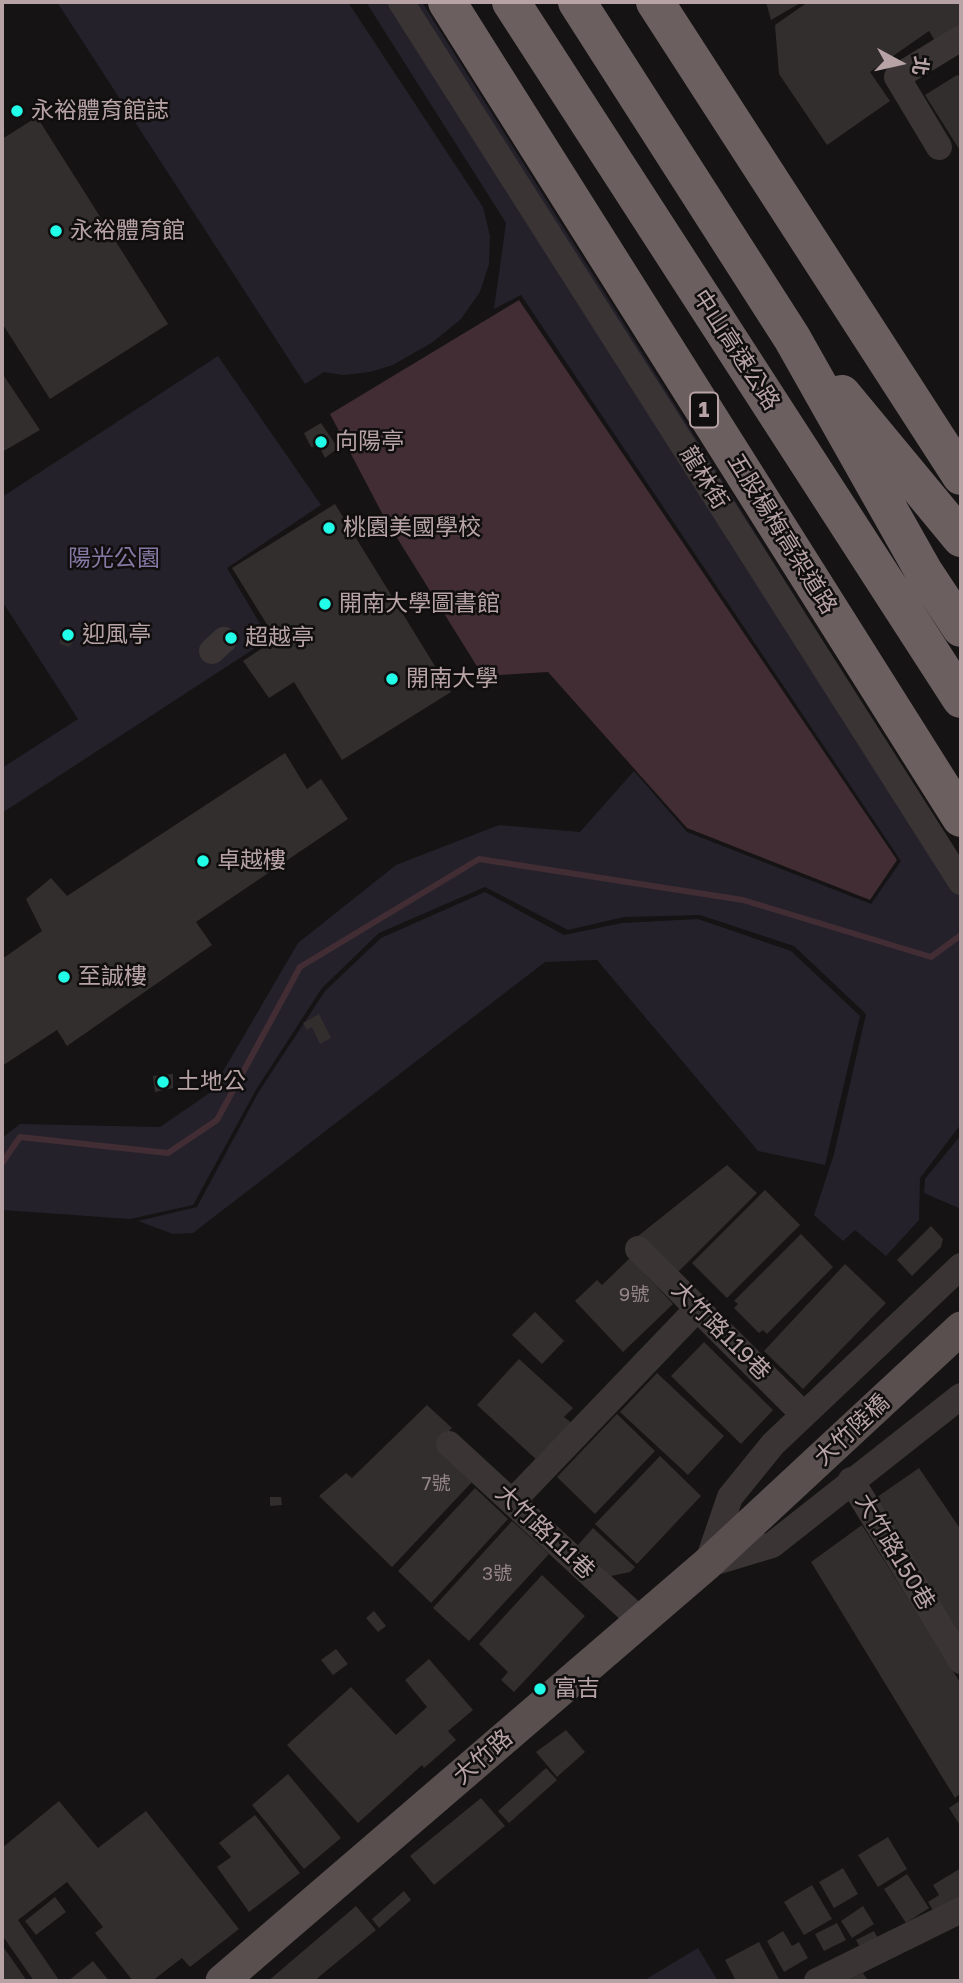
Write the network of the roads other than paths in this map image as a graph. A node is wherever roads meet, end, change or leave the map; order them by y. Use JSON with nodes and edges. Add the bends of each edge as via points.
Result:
{"nodes":[{"id":1,"x":401,"y":2,"type":"edge"},
{"id":2,"x":447,"y":2,"type":"edge"},
{"id":3,"x":511,"y":2,"type":"edge"},
{"id":4,"x":577,"y":2,"type":"edge"},
{"id":5,"x":655,"y":2,"type":"edge"},
{"id":6,"x":961,"y":38,"type":"edge"},
{"id":7,"x":939,"y":147,"type":"dead end"},
{"id":8,"x":792,"y":338,"type":"junction"},
{"id":9,"x":961,"y":476,"type":"edge"},
{"id":10,"x":961,"y":538,"type":"edge"},
{"id":11,"x":898,"y":599,"type":"junction"},
{"id":12,"x":961,"y":628,"type":"edge"},
{"id":13,"x":961,"y":699,"type":"edge"},
{"id":14,"x":961,"y":729,"type":"edge"},
{"id":15,"x":961,"y":818,"type":"edge"},
{"id":16,"x":961,"y":883,"type":"edge"},
{"id":17,"x":638,"y":1249,"type":"dead end"},
{"id":18,"x":961,"y":1266,"type":"edge"},
{"id":19,"x":698,"y":1308,"type":"junction"},
{"id":20,"x":961,"y":1328,"type":"edge"},
{"id":21,"x":961,"y":1396,"type":"edge"},
{"id":22,"x":803,"y":1414,"type":"junction"},
{"id":23,"x":449,"y":1444,"type":"dead end"},
{"id":24,"x":851,"y":1480,"type":"junction"},
{"id":25,"x":513,"y":1501,"type":"junction"},
{"id":26,"x":743,"y":1531,"type":"joint"},
{"id":27,"x":707,"y":1564,"type":"junction"},
{"id":28,"x":641,"y":1621,"type":"junction"},
{"id":29,"x":961,"y":1661,"type":"edge"},
{"id":30,"x":961,"y":1910,"type":"edge"},
{"id":31,"x":222,"y":1981,"type":"edge"},
{"id":32,"x":817,"y":1981,"type":"edge"}],
"edges":[{"from":1,"to":16,"type":"street","name":"龍林街"},
{"from":2,"to":15,"type":"highway","name":"五股楊梅高架道路","number":"1"},
{"from":3,"to":11,"type":"highway","name":"中山高速公路"},
{"from":4,"to":8,"type":"highway"},
{"from":5,"to":9,"type":"highway"},
{"from":6,"to":7,"type":"street","via":[[897,77]]},
{"from":8,"to":10,"type":"highway"},
{"from":8,"to":12,"type":"highway","via":[[924,572]]},
{"from":11,"to":13,"type":"highway","name":"中山高速公路"},
{"from":11,"to":14,"type":"highway"},
{"from":17,"to":19,"type":"street","name":"大竹路119巷"},
{"from":18,"to":22,"type":"street"},
{"from":19,"to":22,"type":"street","name":"大竹路119巷"},
{"from":19,"to":25,"type":"street"},
{"from":20,"to":26,"type":"main road","name":"大竹陸橋"},
{"from":21,"to":24,"type":"street","name":"大竹路150巷"},
{"from":22,"to":27,"type":"street","via":[[730,1497]]},
{"from":23,"to":25,"type":"street","name":"大竹路111巷"},
{"from":24,"to":27,"type":"street","name":"大竹路150巷","via":[[772,1545]]},
{"from":24,"to":29,"type":"street","name":"大竹路150巷"},
{"from":25,"to":28,"type":"street","name":"大竹路111巷"},
{"from":26,"to":27,"type":"main road","name":"大竹路"},
{"from":27,"to":28,"type":"main road","name":"大竹路"},
{"from":28,"to":31,"type":"main road","name":"大竹路"},
{"from":30,"to":32,"type":"street"}]}
